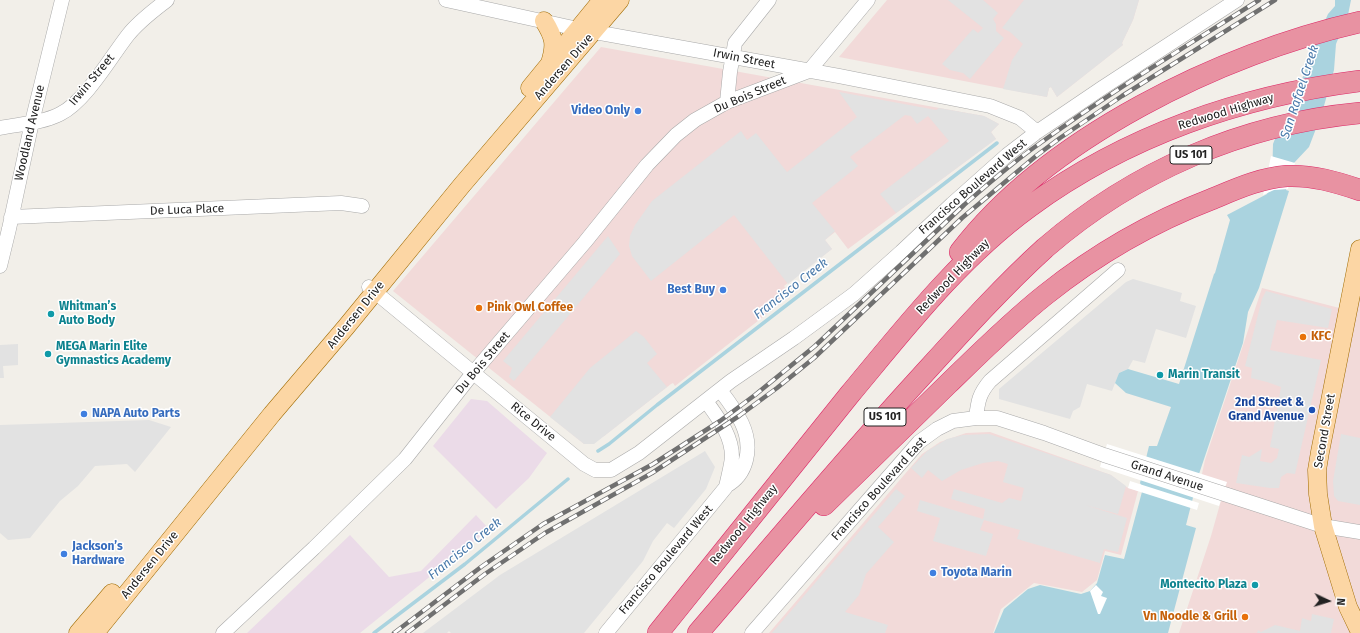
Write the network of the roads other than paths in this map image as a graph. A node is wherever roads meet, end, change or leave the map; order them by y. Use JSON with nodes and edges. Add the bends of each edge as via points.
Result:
{"nodes":[{"id":1,"x":62,"y":0,"type":"edge"},
{"id":2,"x":166,"y":0,"type":"edge"},
{"id":3,"x":446,"y":0,"type":"edge"},
{"id":4,"x":602,"y":0,"type":"edge"},
{"id":5,"x":620,"y":0,"type":"edge"},
{"id":6,"x":770,"y":0,"type":"edge"},
{"id":7,"x":868,"y":0,"type":"edge"},
{"id":8,"x":1237,"y":0,"type":"edge"},
{"id":9,"x":544,"y":21,"type":"junction"},
{"id":10,"x":1356,"y":23,"type":"edge"},
{"id":11,"x":586,"y":30,"type":"junction"},
{"id":12,"x":732,"y":56,"type":"junction"},
{"id":13,"x":550,"y":63,"type":"junction"},
{"id":14,"x":808,"y":71,"type":"junction"},
{"id":15,"x":1360,"y":82,"type":"edge"},
{"id":16,"x":727,"y":102,"type":"junction"},
{"id":17,"x":1360,"y":113,"type":"edge"},
{"id":18,"x":32,"y":122,"type":"junction"},
{"id":19,"x":0,"y":128,"type":"edge"},
{"id":20,"x":1037,"y":132,"type":"junction"},
{"id":21,"x":1360,"y":190,"type":"edge"},
{"id":22,"x":362,"y":206,"type":"dead end"},
{"id":23,"x":11,"y":217,"type":"junction"},
{"id":24,"x":1360,"y":249,"type":"edge"},
{"id":25,"x":0,"y":266,"type":"edge"},
{"id":26,"x":1118,"y":270,"type":"dead end"},
{"id":27,"x":372,"y":289,"type":"junction"},
{"id":28,"x":473,"y":373,"type":"junction"},
{"id":29,"x":720,"y":390,"type":"junction"},
{"id":30,"x":706,"y":401,"type":"junction"},
{"id":31,"x":842,"y":404,"type":"junction"},
{"id":32,"x":976,"y":418,"type":"junction"},
{"id":33,"x":726,"y":486,"type":"junction"},
{"id":34,"x":1323,"y":526,"type":"junction"},
{"id":35,"x":1360,"y":532,"type":"edge"},
{"id":36,"x":734,"y":591,"type":"junction"},
{"id":37,"x":1360,"y":632,"type":"edge"},
{"id":38,"x":78,"y":633,"type":"edge"},
{"id":39,"x":95,"y":633,"type":"edge"},
{"id":40,"x":223,"y":633,"type":"edge"},
{"id":41,"x":606,"y":633,"type":"edge"},
{"id":42,"x":658,"y":633,"type":"edge"},
{"id":43,"x":698,"y":633,"type":"edge"},
{"id":44,"x":752,"y":633,"type":"edge"}],
"edges":[{"from":1,"to":18,"type":"street","name":"Woodland Avenue"},
{"from":2,"to":18,"type":"street","name":"Irwin Street","via":[[132,30],[76,102],[61,113]]},
{"from":3,"to":9,"type":"street","name":"Irwin Street"},
{"from":4,"to":11,"type":"main road","name":"Andersen Drive"},
{"from":5,"to":11,"type":"main road","name":"Andersen Drive"},
{"from":6,"to":12,"type":"street","via":[[735,43]]},
{"from":7,"to":14,"type":"street"},
{"from":8,"to":20,"type":"street","name":"Francisco Boulevard West"},
{"from":9,"to":11,"type":"street","name":"Irwin Street"},
{"from":9,"to":13,"type":"main road","via":[[554,41]]},
{"from":10,"to":31,"type":"highway","via":[[1306,37],[1231,64],[1158,97],[1058,159],[995,212],[964,246]]},
{"from":11,"to":12,"type":"street","name":"Irwin Street"},
{"from":11,"to":13,"type":"main road","name":"Andersen Drive"},
{"from":11,"to":27,"type":"main road","name":"Andersen Drive","via":[[462,185]]},
{"from":12,"to":14,"type":"street","name":"Irwin Street"},
{"from":12,"to":16,"type":"street"},
{"from":13,"to":27,"type":"main road","name":"Andersen Drive"},
{"from":14,"to":16,"type":"street","name":"Du Bois Street"},
{"from":14,"to":20,"type":"street","name":"Irwin Street","via":[[990,106],[1020,118]]},
{"from":15,"to":31,"type":"highway","name":"Redwood Highway","number":"US 101","via":[[1299,91],[1226,109],[1180,125],[1117,153],[1048,193],[990,239],[954,273],[924,305]]},
{"from":16,"to":28,"type":"street","name":"Du Bois Street","via":[[676,134],[647,165]]},
{"from":17,"to":36,"type":"highway","number":"US 101","via":[[1273,128],[1236,138],[1188,156],[1120,193],[1076,223],[1044,250],[984,310],[896,404]]},
{"from":18,"to":19,"type":"street","name":"Irwin Street"},
{"from":18,"to":23,"type":"street","name":"Woodland Avenue"},
{"from":20,"to":29,"type":"street","name":"Francisco Boulevard West","via":[[1007,155],[854,294]]},
{"from":21,"to":36,"type":"highway","via":[[1320,178],[1298,176],[1269,179],[1236,188],[1174,215],[1130,238],[1086,266],[1045,295],[975,358]]},
{"from":22,"to":23,"type":"street","name":"De Luca Place","via":[[341,203]]},
{"from":23,"to":25,"type":"street","name":"Woodland Avenue"},
{"from":24,"to":34,"type":"main road","name":"Second Street","via":[[1317,470]]},
{"from":26,"to":32,"type":"street","via":[[990,381],[978,401]]},
{"from":27,"to":28,"type":"street","name":"Rice Drive"},
{"from":27,"to":38,"type":"main road","name":"Andersen Drive","via":[[297,372],[169,529]]},
{"from":27,"to":39,"type":"main road","name":"Andersen Drive"},
{"from":28,"to":30,"type":"street","name":"Rice Drive","via":[[584,464],[601,471],[611,470],[626,462]]},
{"from":28,"to":40,"type":"street","name":"Du Bois Street","via":[[405,459]]},
{"from":29,"to":30,"type":"street","name":"Francisco Boulevard West"},
{"from":29,"to":33,"type":"street","name":"Francisco Boulevard West","via":[[739,416],[746,432],[748,448],[745,466],[735,481]]},
{"from":30,"to":33,"type":"street","name":"Francisco Boulevard West","via":[[724,427],[731,449]]},
{"from":31,"to":42,"type":"highway","name":"Redwood Highway","number":"US 101"},
{"from":32,"to":34,"type":"street","name":"Grand Avenue","via":[[997,418],[1018,424],[1104,456]]},
{"from":32,"to":44,"type":"street","name":"Francisco Boulevard East","via":[[953,421],[919,442]]},
{"from":33,"to":41,"type":"street","name":"Francisco Boulevard West"},
{"from":34,"to":35,"type":"street","name":"Grand Avenue"},
{"from":34,"to":37,"type":"main road","name":"Second Street","via":[[1348,607]]},
{"from":36,"to":43,"type":"highway","number":"US 101"}]}
